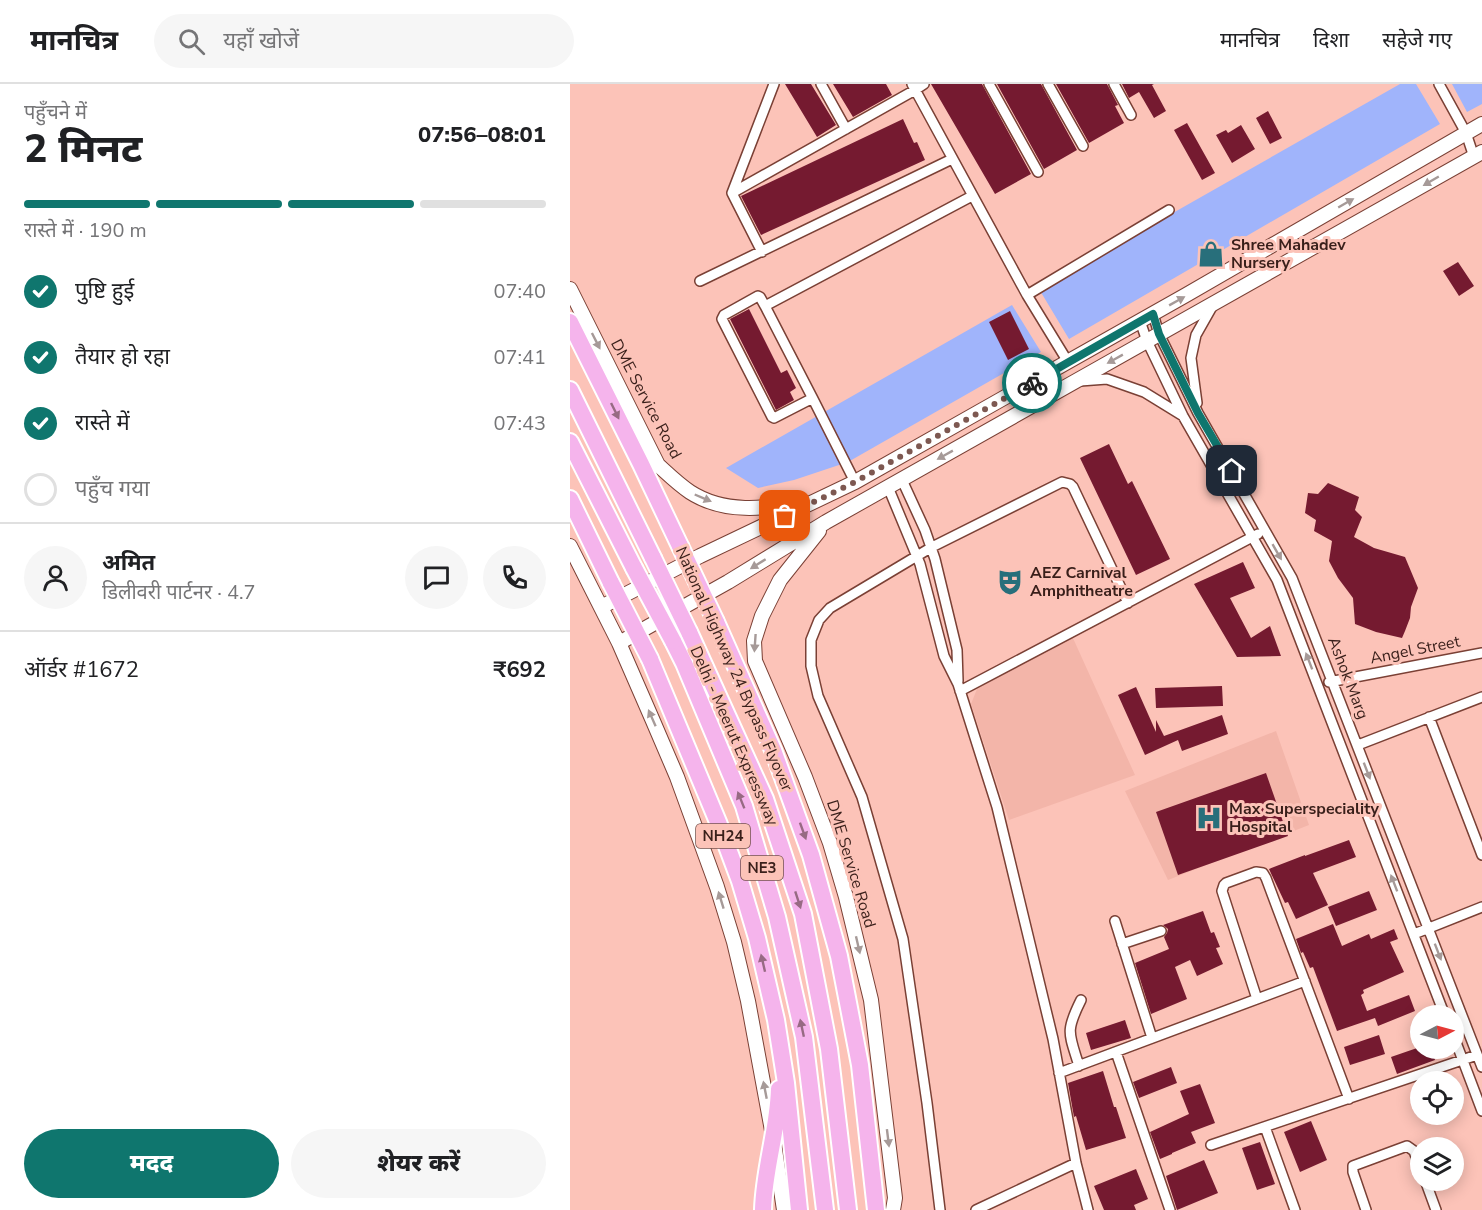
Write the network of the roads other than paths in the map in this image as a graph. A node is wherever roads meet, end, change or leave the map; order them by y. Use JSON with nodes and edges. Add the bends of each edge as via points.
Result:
{"nodes":[{"id":1,"x":774,"y":84,"type":"edge"},
{"id":2,"x":821,"y":84,"type":"edge"},
{"id":3,"x":924,"y":84,"type":"edge"},
{"id":4,"x":989,"y":84,"type":"edge"},
{"id":5,"x":1048,"y":84,"type":"edge"},
{"id":6,"x":1114,"y":84,"type":"edge"},
{"id":7,"x":1439,"y":84,"type":"edge"},
{"id":8,"x":914,"y":87,"type":"edge"},
{"id":9,"x":1131,"y":115,"type":"dead end"},
{"id":10,"x":1482,"y":124,"type":"edge"},
{"id":11,"x":846,"y":129,"type":"junction"},
{"id":12,"x":1466,"y":134,"type":"junction"},
{"id":13,"x":1083,"y":146,"type":"dead end"},
{"id":14,"x":1478,"y":155,"type":"edge"},
{"id":15,"x":952,"y":159,"type":"junction"},
{"id":16,"x":1038,"y":172,"type":"dead end"},
{"id":17,"x":732,"y":193,"type":"junction"},
{"id":18,"x":972,"y":195,"type":"junction"},
{"id":19,"x":1169,"y":210,"type":"dead end"},
{"id":20,"x":762,"y":252,"type":"junction"},
{"id":21,"x":700,"y":281,"type":"dead end"},
{"id":22,"x":570,"y":289,"type":"edge"},
{"id":23,"x":1027,"y":295,"type":"junction"},
{"id":24,"x":1214,"y":303,"type":"junction"},
{"id":25,"x":765,"y":306,"type":"junction"},
{"id":26,"x":1153,"y":314,"type":"junction"},
{"id":27,"x":570,"y":321,"type":"edge"},
{"id":28,"x":1140,"y":321,"type":"junction"},
{"id":29,"x":1159,"y":334,"type":"junction"},
{"id":30,"x":1147,"y":341,"type":"junction"},
{"id":31,"x":1068,"y":362,"type":"junction"},
{"id":32,"x":1075,"y":382,"type":"junction"},
{"id":33,"x":570,"y":390,"type":"edge"},
{"id":34,"x":812,"y":397,"type":"junction"},
{"id":35,"x":1198,"y":413,"type":"junction"},
{"id":36,"x":1183,"y":416,"type":"junction"},
{"id":37,"x":570,"y":442,"type":"edge"},
{"id":38,"x":902,"y":480,"type":"junction"},
{"id":39,"x":855,"y":482,"type":"junction"},
{"id":40,"x":888,"y":487,"type":"junction"},
{"id":41,"x":822,"y":498,"type":"junction"},
{"id":42,"x":570,"y":499,"type":"edge"},
{"id":43,"x":826,"y":522,"type":"junction"},
{"id":44,"x":1265,"y":530,"type":"junction"},
{"id":45,"x":1252,"y":537,"type":"junction"},
{"id":46,"x":570,"y":546,"type":"edge"},
{"id":47,"x":932,"y":548,"type":"junction"},
{"id":48,"x":917,"y":556,"type":"junction"},
{"id":49,"x":1128,"y":603,"type":"junction"},
{"id":50,"x":601,"y":607,"type":"junction"},
{"id":51,"x":619,"y":643,"type":"junction"},
{"id":52,"x":1482,"y":653,"type":"edge"},
{"id":53,"x":1333,"y":681,"type":"junction"},
{"id":54,"x":1318,"y":684,"type":"junction"},
{"id":55,"x":959,"y":688,"type":"junction"},
{"id":56,"x":1482,"y":697,"type":"edge"},
{"id":57,"x":1429,"y":717,"type":"junction"},
{"id":58,"x":1358,"y":745,"type":"junction"},
{"id":59,"x":1482,"y":855,"type":"edge"},
{"id":60,"x":1482,"y":907,"type":"edge"},
{"id":61,"x":1115,"y":921,"type":"dead end"},
{"id":62,"x":1429,"y":929,"type":"junction"},
{"id":63,"x":1161,"y":931,"type":"dead end"},
{"id":64,"x":1414,"y":934,"type":"junction"},
{"id":65,"x":1122,"y":944,"type":"junction"},
{"id":66,"x":1305,"y":981,"type":"junction"},
{"id":67,"x":1257,"y":999,"type":"junction"},
{"id":68,"x":1081,"y":1000,"type":"dead end"},
{"id":69,"x":1441,"y":1005,"type":"edge"},
{"id":70,"x":1152,"y":1038,"type":"junction"},
{"id":71,"x":780,"y":1048,"type":"junction"},
{"id":72,"x":1116,"y":1052,"type":"junction"},
{"id":73,"x":1478,"y":1055,"type":"junction"},
{"id":74,"x":1462,"y":1060,"type":"junction"},
{"id":75,"x":1079,"y":1066,"type":"junction"},
{"id":76,"x":1482,"y":1067,"type":"edge"},
{"id":77,"x":1059,"y":1073,"type":"junction"},
{"id":78,"x":1349,"y":1099,"type":"junction"},
{"id":79,"x":1482,"y":1111,"type":"edge"},
{"id":80,"x":1265,"y":1127,"type":"junction"},
{"id":81,"x":774,"y":1136,"type":"junction"},
{"id":82,"x":1211,"y":1146,"type":"dead end"},
{"id":83,"x":1410,"y":1148,"type":"edge"},
{"id":84,"x":1076,"y":1163,"type":"junction"},
{"id":85,"x":1429,"y":1191,"type":"edge"},
{"id":86,"x":763,"y":1210,"type":"edge"},
{"id":87,"x":784,"y":1210,"type":"edge"},
{"id":88,"x":799,"y":1210,"type":"edge"},
{"id":89,"x":825,"y":1210,"type":"edge"},
{"id":90,"x":848,"y":1210,"type":"edge"},
{"id":91,"x":876,"y":1210,"type":"edge"},
{"id":92,"x":892,"y":1210,"type":"edge"},
{"id":93,"x":940,"y":1210,"type":"edge"},
{"id":94,"x":976,"y":1210,"type":"edge"},
{"id":95,"x":1088,"y":1210,"type":"edge"},
{"id":96,"x":1170,"y":1210,"type":"edge"},
{"id":97,"x":1294,"y":1210,"type":"edge"},
{"id":98,"x":1366,"y":1210,"type":"edge"},
{"id":99,"x":1436,"y":1210,"type":"edge"}],
"edges":[{"from":1,"to":17,"type":"street"},
{"from":2,"to":11,"type":"street"},
{"from":3,"to":8,"type":"street"},
{"from":4,"to":16,"type":"street"},
{"from":5,"to":13,"type":"street"},
{"from":6,"to":9,"type":"street"},
{"from":7,"to":12,"type":"street"},
{"from":8,"to":11,"type":"street"},
{"from":8,"to":15,"type":"street"},
{"from":10,"to":12,"type":"main road"},
{"from":11,"to":17,"type":"street"},
{"from":12,"to":14,"type":"street"},
{"from":26,"to":12,"type":"main road","one_way":true},
{"from":14,"to":24,"type":"main road","one_way":true},
{"from":15,"to":18,"type":"street"},
{"from":15,"to":20,"type":"street"},
{"from":17,"to":20,"type":"street"},
{"from":18,"to":23,"type":"street"},
{"from":18,"to":25,"type":"street"},
{"from":19,"to":23,"type":"street"},
{"from":20,"to":21,"type":"street"},
{"from":22,"to":41,"type":"main road","name":"DME Service Road","one_way":true,"via":[[658,465],[678,483],[705,500],[737,508],[770,508]]},
{"from":23,"to":31,"type":"street"},
{"from":24,"to":29,"type":"main road"},
{"from":24,"to":35,"type":"street","via":[[1196,335],[1191,358]]},
{"from":25,"to":34,"type":"street"},
{"from":25,"to":34,"type":"street","via":[[758,296],[722,319],[772,417]]},
{"from":26,"to":28,"type":"main road"},
{"from":26,"to":29,"type":"street","name":"Ashok Marg"},
{"from":27,"to":91,"type":"highway","name":"National Highway 24 Bypass Flyover","one_way":true,"bridge":true,"via":[[716,622],[773,750],[812,855],[839,956],[860,1065]]},
{"from":28,"to":30,"type":"street","name":"Ashok Marg"},
{"from":28,"to":31,"type":"main road"},
{"from":29,"to":30,"type":"main road"},
{"from":29,"to":35,"type":"street","name":"Ashok Marg"},
{"from":30,"to":32,"type":"main road","one_way":true},
{"from":30,"to":36,"type":"street","name":"Ashok Marg"},
{"from":31,"to":39,"type":"main road"},
{"from":32,"to":36,"type":"street","via":[[1107,379],[1144,392]]},
{"from":32,"to":38,"type":"main road","one_way":true},
{"from":33,"to":90,"type":"highway","name":"Delhi - Meerut Expressway","number":"NE3","one_way":true,"bridge":true,"via":[[689,632],[765,799],[803,914],[829,1049]]},
{"from":34,"to":39,"type":"street"},
{"from":35,"to":44,"type":"street","name":"Ashok Marg"},
{"from":36,"to":45,"type":"street","name":"Ashok Marg"},
{"from":89,"to":37,"type":"highway","name":"Delhi - Meerut Expressway","number":"NE3","one_way":true,"bridge":true,"via":[[804,1037],[777,917],[744,806],[673,641]]},
{"from":38,"to":40,"type":"main road"},
{"from":38,"to":47,"type":"street"},
{"from":39,"to":41,"type":"main road"},
{"from":40,"to":43,"type":"main road"},
{"from":40,"to":48,"type":"street"},
{"from":41,"to":50,"type":"main road"},
{"from":71,"to":42,"type":"highway","number":"NH24","one_way":true,"bridge":true,"via":[[757,938],[718,822],[650,658]]},
{"from":43,"to":51,"type":"main road","one_way":true},
{"from":43,"to":92,"type":"main road","name":"DME Service Road","one_way":true,"via":[[780,580],[754,640],[755,661],[805,777],[846,897],[871,1000],[896,1198]]},
{"from":44,"to":45,"type":"street"},
{"from":44,"to":53,"type":"street","name":"Ashok Marg","one_way":true,"via":[[1292,578]]},
{"from":45,"to":49,"type":"street"},
{"from":54,"to":45,"type":"street","name":"Ashok Marg","one_way":true,"via":[[1277,579]]},
{"from":46,"to":50,"type":"main road"},
{"from":47,"to":48,"type":"street"},
{"from":47,"to":49,"type":"street","via":[[1066,482],[1073,487]]},
{"from":47,"to":55,"type":"street","via":[[957,650]]},
{"from":48,"to":55,"type":"street","via":[[944,656]]},
{"from":48,"to":93,"type":"street","via":[[830,608],[819,620],[812,640],[811,666],[818,696],[862,797],[903,939]]},
{"from":49,"to":55,"type":"street"},
{"from":50,"to":51,"type":"main road"},
{"from":81,"to":51,"type":"main road","one_way":true,"via":[[748,1001],[717,887],[677,777]]},
{"from":52,"to":53,"type":"street","name":"Angel Street"},
{"from":53,"to":54,"type":"street","name":"Angel Street"},
{"from":53,"to":58,"type":"street","name":"Ashok Marg"},
{"from":64,"to":54,"type":"street","name":"Ashok Marg","one_way":true},
{"from":55,"to":77,"type":"street","via":[[997,807]]},
{"from":56,"to":57,"type":"street"},
{"from":57,"to":58,"type":"street"},
{"from":57,"to":59,"type":"street"},
{"from":58,"to":62,"type":"street","name":"Ashok Marg","one_way":true},
{"from":60,"to":62,"type":"street"},
{"from":61,"to":65,"type":"street"},
{"from":62,"to":64,"type":"street"},
{"from":62,"to":73,"type":"street","name":"Ashok Marg","one_way":true},
{"from":63,"to":65,"type":"street"},
{"from":64,"to":69,"type":"street","name":"Ashok Marg"},
{"from":65,"to":70,"type":"street"},
{"from":66,"to":67,"type":"street"},
{"from":66,"to":67,"type":"street","via":[[1263,873],[1226,883],[1222,895]]},
{"from":66,"to":78,"type":"street"},
{"from":67,"to":70,"type":"street"},
{"from":68,"to":75,"type":"street","via":[[1069,1029]]},
{"from":70,"to":72,"type":"street"},
{"from":71,"to":81,"type":"highway"},
{"from":71,"to":88,"type":"highway"},
{"from":72,"to":75,"type":"street"},
{"from":72,"to":96,"type":"street"},
{"from":73,"to":74,"type":"street"},
{"from":73,"to":76,"type":"street","name":"Ashok Marg"},
{"from":74,"to":78,"type":"street"},
{"from":74,"to":79,"type":"street"},
{"from":75,"to":77,"type":"street"},
{"from":77,"to":84,"type":"street"},
{"from":78,"to":80,"type":"street"},
{"from":80,"to":82,"type":"street"},
{"from":80,"to":97,"type":"street"},
{"from":81,"to":86,"type":"highway"},
{"from":81,"to":87,"type":"main road"},
{"from":83,"to":98,"type":"street","via":[[1353,1166]]},
{"from":84,"to":94,"type":"street"},
{"from":84,"to":95,"type":"street"},
{"from":85,"to":99,"type":"street"}]}
